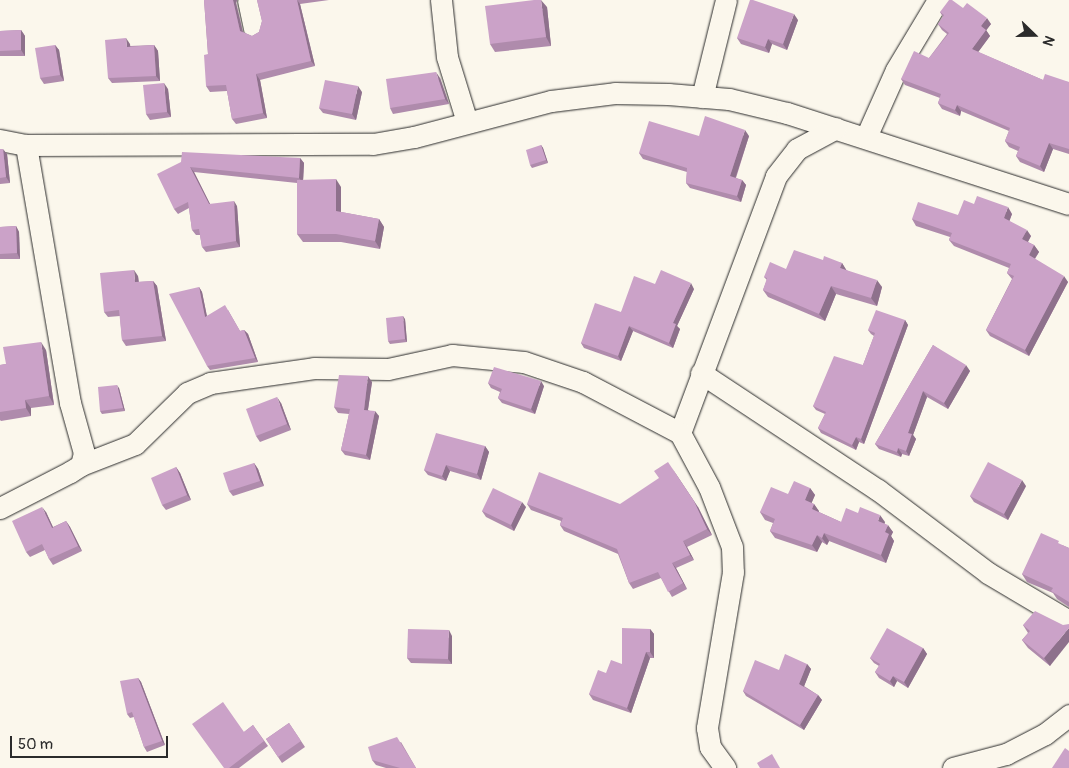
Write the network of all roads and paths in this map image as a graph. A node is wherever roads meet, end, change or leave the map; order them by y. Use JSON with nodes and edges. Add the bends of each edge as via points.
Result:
{"nodes":[{"id":1,"x":248,"y":0,"type":"edge"},
{"id":2,"x":441,"y":0,"type":"edge"},
{"id":3,"x":726,"y":0,"type":"edge"},
{"id":4,"x":938,"y":0,"type":"edge"},
{"id":5,"x":254,"y":29,"type":"dead end"},
{"id":6,"x":702,"y":97,"type":"junction"},
{"id":7,"x":468,"y":122,"type":"junction"},
{"id":8,"x":836,"y":128,"type":"junction"},
{"id":9,"x":866,"y":137,"type":"junction"},
{"id":10,"x":0,"y":140,"type":"edge"},
{"id":11,"x":26,"y":145,"type":"junction"},
{"id":12,"x":1069,"y":204,"type":"edge"},
{"id":13,"x":700,"y":373,"type":"junction"},
{"id":14,"x":680,"y":433,"type":"junction"},
{"id":15,"x":81,"y":465,"type":"junction"},
{"id":16,"x":0,"y":508,"type":"edge"},
{"id":17,"x":1069,"y":621,"type":"edge"},
{"id":18,"x":1069,"y":715,"type":"edge"},
{"id":19,"x":718,"y":766,"type":"edge"},
{"id":20,"x":962,"y":766,"type":"edge"}],
"edges":[{"from":1,"to":5,"type":"street"},
{"from":2,"to":7,"type":"street","via":[[448,57]]},
{"from":3,"to":6,"type":"street"},
{"from":4,"to":9,"type":"street","via":[[896,70]]},
{"from":6,"to":7,"type":"street","via":[[616,93],[551,101]]},
{"from":6,"to":8,"type":"street","via":[[729,99]]},
{"from":7,"to":11,"type":"street","via":[[373,144],[55,142]]},
{"from":8,"to":9,"type":"street"},
{"from":8,"to":13,"type":"street","via":[[797,149],[776,176]]},
{"from":9,"to":12,"type":"street"},
{"from":10,"to":11,"type":"street"},
{"from":11,"to":15,"type":"street","via":[[70,402],[82,438],[84,453]]},
{"from":13,"to":14,"type":"street"},
{"from":13,"to":17,"type":"street","via":[[878,490],[988,573]]},
{"from":14,"to":15,"type":"street","via":[[583,382],[524,362],[452,355],[388,369],[314,368],[204,384],[187,393],[135,444]]},
{"from":14,"to":19,"type":"street","via":[[709,487],[732,547],[730,600],[707,728]]},
{"from":15,"to":16,"type":"street"},
{"from":18,"to":20,"type":"street","via":[[1045,734],[1006,754]]}]}
